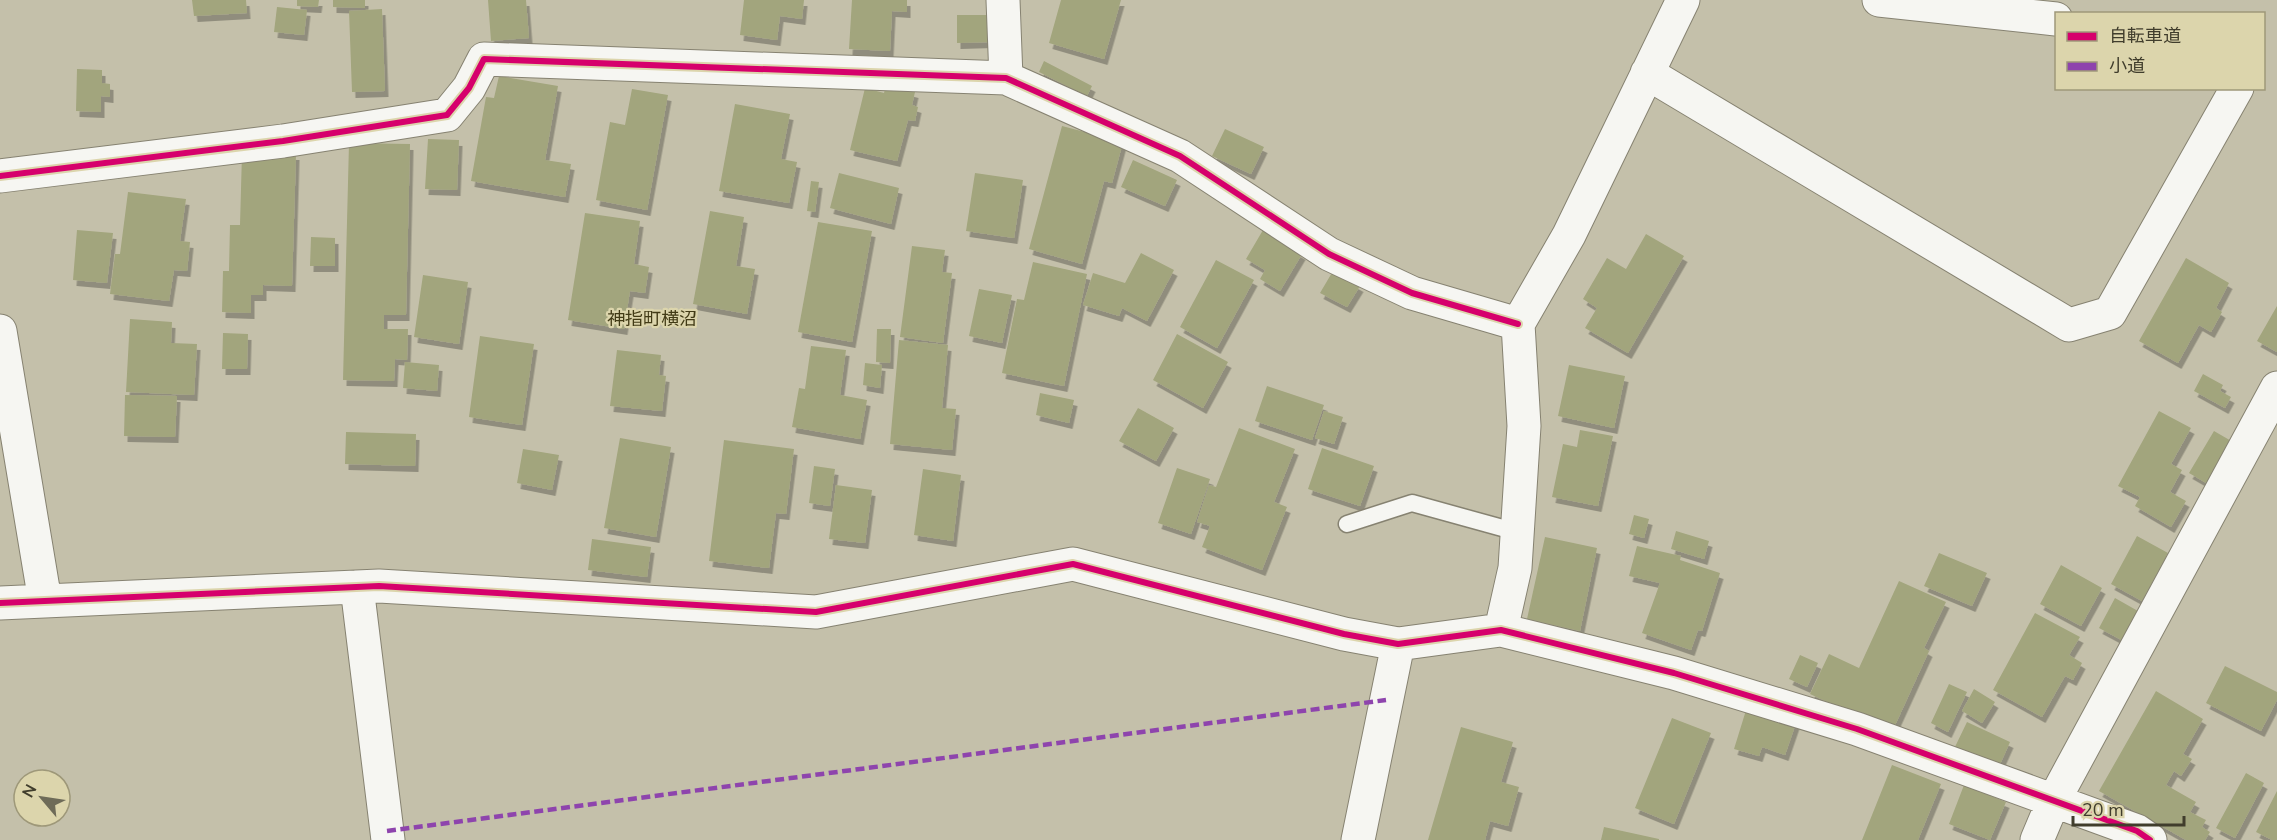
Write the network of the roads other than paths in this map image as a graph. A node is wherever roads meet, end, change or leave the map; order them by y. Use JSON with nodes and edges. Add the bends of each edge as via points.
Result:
{"nodes":[{"id":1,"x":1004,"y":0,"type":"edge"},
{"id":2,"x":1683,"y":0,"type":"edge"},
{"id":3,"x":1879,"y":0,"type":"edge"},
{"id":4,"x":2055,"y":18,"type":"edge"},
{"id":5,"x":1647,"y":73,"type":"junction"},
{"id":6,"x":1006,"y":78,"type":"junction"},
{"id":7,"x":2236,"y":90,"type":"edge"},
{"id":8,"x":0,"y":176,"type":"edge"},
{"id":9,"x":1518,"y":324,"type":"junction"},
{"id":10,"x":0,"y":331,"type":"edge"},
{"id":11,"x":2277,"y":388,"type":"edge"},
{"id":12,"x":1347,"y":524,"type":"dead end"},
{"id":13,"x":1517,"y":532,"type":"junction"},
{"id":14,"x":357,"y":587,"type":"junction"},
{"id":15,"x":45,"y":601,"type":"junction"},
{"id":16,"x":0,"y":603,"type":"edge"},
{"id":17,"x":1501,"y":630,"type":"junction"},
{"id":18,"x":1398,"y":644,"type":"junction"},
{"id":19,"x":2054,"y":802,"type":"junction"},
{"id":20,"x":388,"y":840,"type":"edge"},
{"id":21,"x":1358,"y":840,"type":"edge"},
{"id":22,"x":2037,"y":840,"type":"edge"},
{"id":23,"x":2150,"y":840,"type":"edge"}],
"edges":[{"from":1,"to":6,"type":"street"},
{"from":2,"to":5,"type":"street"},
{"from":3,"to":4,"type":"street"},
{"from":5,"to":7,"type":"street","via":[[2069,325],[2110,314]]},
{"from":5,"to":9,"type":"street","via":[[1569,235]]},
{"from":6,"to":8,"type":"street","via":[[484,59],[469,88],[447,115],[283,141]]},
{"from":6,"to":9,"type":"street","via":[[1180,156],[1329,254],[1412,293]]},
{"from":9,"to":13,"type":"street","via":[[1524,426]]},
{"from":10,"to":15,"type":"street"},
{"from":11,"to":19,"type":"street"},
{"from":12,"to":13,"type":"lane","via":[[1412,503]]},
{"from":13,"to":17,"type":"street","via":[[1515,568]]},
{"from":14,"to":15,"type":"street"},
{"from":14,"to":18,"type":"street","via":[[816,612],[1073,564],[1344,634]]},
{"from":14,"to":20,"type":"street"},
{"from":15,"to":16,"type":"street"},
{"from":17,"to":18,"type":"street"},
{"from":17,"to":19,"type":"street","via":[[1674,674],[1857,729]]},
{"from":18,"to":21,"type":"street"},
{"from":19,"to":22,"type":"street"},
{"from":19,"to":23,"type":"street","via":[[2137,831]]}]}
